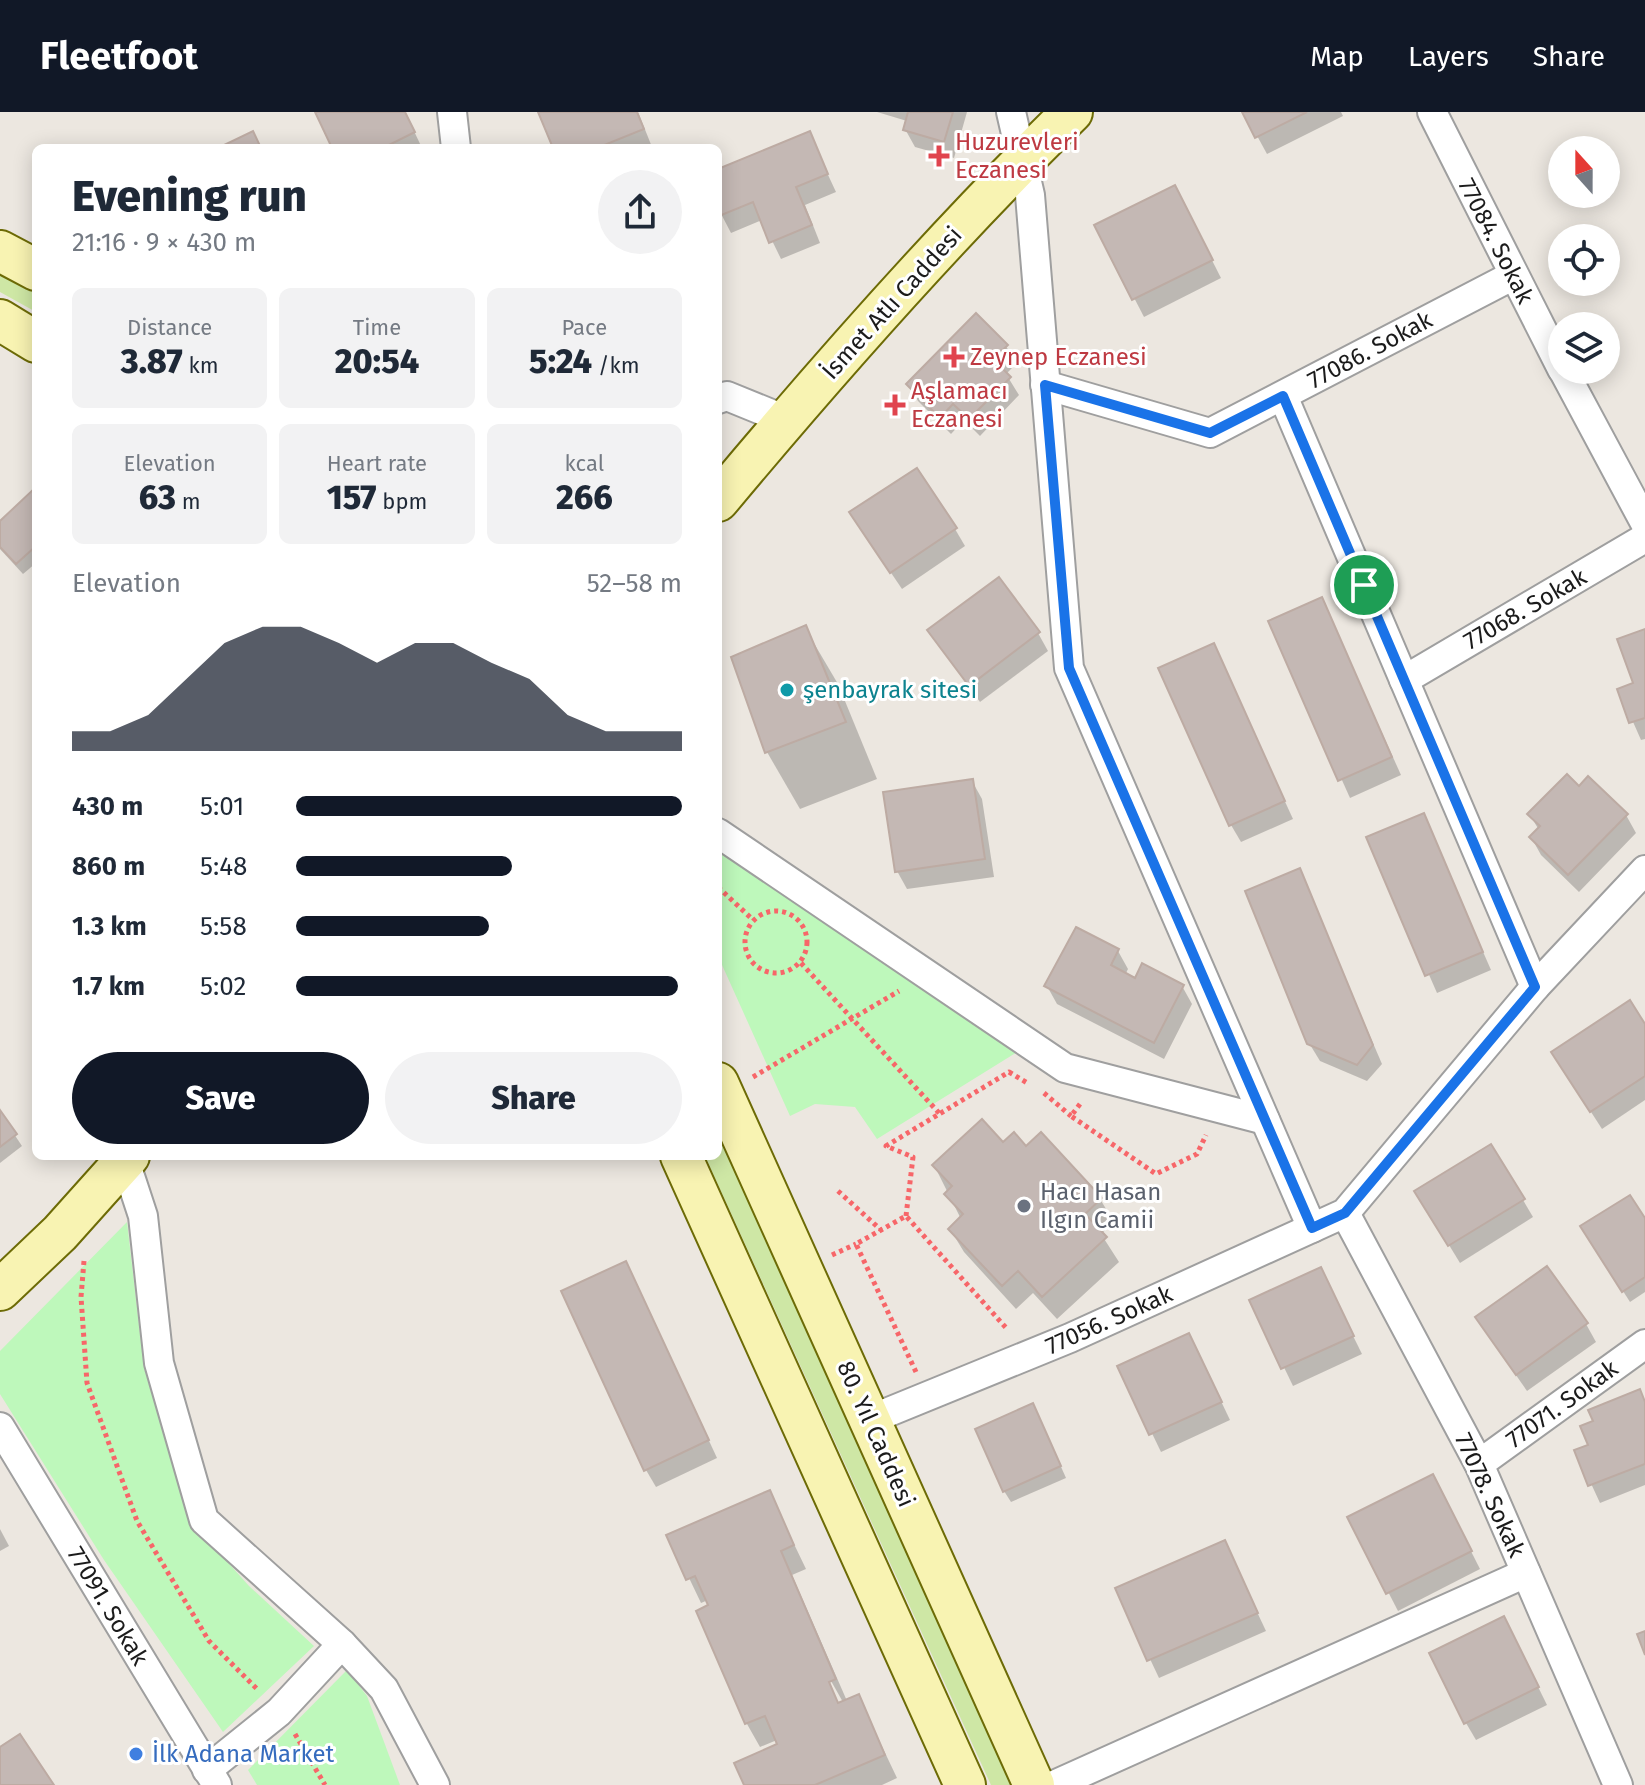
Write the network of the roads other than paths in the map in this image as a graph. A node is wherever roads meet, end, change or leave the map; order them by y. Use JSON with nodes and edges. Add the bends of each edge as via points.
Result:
{"nodes":[{"id":1,"x":452,"y":112,"type":"edge"},
{"id":2,"x":1011,"y":112,"type":"edge"},
{"id":3,"x":1072,"y":112,"type":"edge"},
{"id":4,"x":1432,"y":112,"type":"edge"},
{"id":5,"x":456,"y":144,"type":"edge"},
{"id":6,"x":1022,"y":161,"type":"junction"},
{"id":7,"x":0,"y":251,"type":"edge"},
{"id":8,"x":32,"y":268,"type":"edge"},
{"id":9,"x":1512,"y":276,"type":"junction"},
{"id":10,"x":0,"y":320,"type":"edge"},
{"id":11,"x":32,"y":340,"type":"edge"},
{"id":12,"x":1548,"y":343,"type":"edge"},
{"id":13,"x":1570,"y":384,"type":"edge"},
{"id":14,"x":1045,"y":385,"type":"junction"},
{"id":15,"x":1283,"y":396,"type":"junction"},
{"id":16,"x":722,"y":398,"type":"edge"},
{"id":17,"x":786,"y":420,"type":"junction"},
{"id":18,"x":722,"y":496,"type":"edge"},
{"id":19,"x":1645,"y":523,"type":"edge"},
{"id":20,"x":1645,"y":538,"type":"edge"},
{"id":21,"x":1404,"y":680,"type":"junction"},
{"id":22,"x":722,"y":836,"type":"edge"},
{"id":23,"x":1645,"y":870,"type":"edge"},
{"id":24,"x":1535,"y":987,"type":"junction"},
{"id":25,"x":729,"y":1084,"type":"edge"},
{"id":26,"x":1265,"y":1120,"type":"junction"},
{"id":27,"x":125,"y":1160,"type":"edge"},
{"id":28,"x":128,"y":1160,"type":"edge"},
{"id":29,"x":683,"y":1160,"type":"edge"},
{"id":30,"x":1345,"y":1213,"type":"junction"},
{"id":31,"x":1312,"y":1228,"type":"junction"},
{"id":32,"x":0,"y":1290,"type":"edge"},
{"id":33,"x":1645,"y":1344,"type":"edge"},
{"id":34,"x":869,"y":1420,"type":"junction"},
{"id":35,"x":0,"y":1427,"type":"edge"},
{"id":36,"x":1479,"y":1464,"type":"junction"},
{"id":37,"x":1526,"y":1573,"type":"junction"},
{"id":38,"x":342,"y":1644,"type":"junction"},
{"id":39,"x":212,"y":1777,"type":"edge"},
{"id":40,"x":435,"y":1785,"type":"edge"},
{"id":41,"x":965,"y":1785,"type":"edge"},
{"id":42,"x":1034,"y":1785,"type":"edge"},
{"id":43,"x":1054,"y":1785,"type":"edge"},
{"id":44,"x":1618,"y":1785,"type":"edge"}],
"edges":[{"from":1,"to":5,"type":"street"},
{"from":2,"to":6,"type":"street"},
{"from":3,"to":6,"type":"main road","name":"İsmet Atlı Caddesi"},
{"from":4,"to":9,"type":"street","name":"77084. Sokak"},
{"from":6,"to":14,"type":"street","via":[[1030,195]]},
{"from":6,"to":17,"type":"main road","name":"İsmet Atlı Caddesi"},
{"from":7,"to":8,"type":"main road"},
{"from":9,"to":12,"type":"street","name":"77084. Sokak"},
{"from":9,"to":15,"type":"street","name":"77086. Sokak"},
{"from":10,"to":11,"type":"main road"},
{"from":13,"to":19,"type":"street","name":"77084. Sokak"},
{"from":14,"to":15,"type":"street","name":"77086. Sokak","via":[[1210,433]]},
{"from":14,"to":26,"type":"street","via":[[1069,668]]},
{"from":15,"to":21,"type":"street"},
{"from":16,"to":17,"type":"street"},
{"from":17,"to":18,"type":"main road","name":"İsmet Atlı Caddesi"},
{"from":20,"to":21,"type":"street","name":"77068. Sokak"},
{"from":21,"to":24,"type":"street"},
{"from":22,"to":26,"type":"street","via":[[1065,1068]]},
{"from":23,"to":24,"type":"street"},
{"from":24,"to":30,"type":"street"},
{"from":25,"to":34,"type":"main road","name":"80. Yıl Caddesi"},
{"from":26,"to":31,"type":"street"},
{"from":27,"to":32,"type":"main road"},
{"from":28,"to":38,"type":"street","via":[[143,1216],[159,1363],[204,1520]]},
{"from":29,"to":41,"type":"main road"},
{"from":30,"to":31,"type":"street","name":"77056. Sokak"},
{"from":30,"to":36,"type":"street","name":"77078. Sokak"},
{"from":31,"to":34,"type":"street","name":"77056. Sokak","via":[[1070,1338]]},
{"from":33,"to":36,"type":"street","name":"77071. Sokak"},
{"from":34,"to":42,"type":"main road","name":"80. Yıl Caddesi"},
{"from":35,"to":39,"type":"street","name":"77091. Sokak"},
{"from":36,"to":37,"type":"street","name":"77078. Sokak"},
{"from":37,"to":43,"type":"street"},
{"from":37,"to":44,"type":"street","name":"77078. Sokak"},
{"from":38,"to":39,"type":"street"},
{"from":38,"to":40,"type":"street","via":[[384,1689]]}]}
